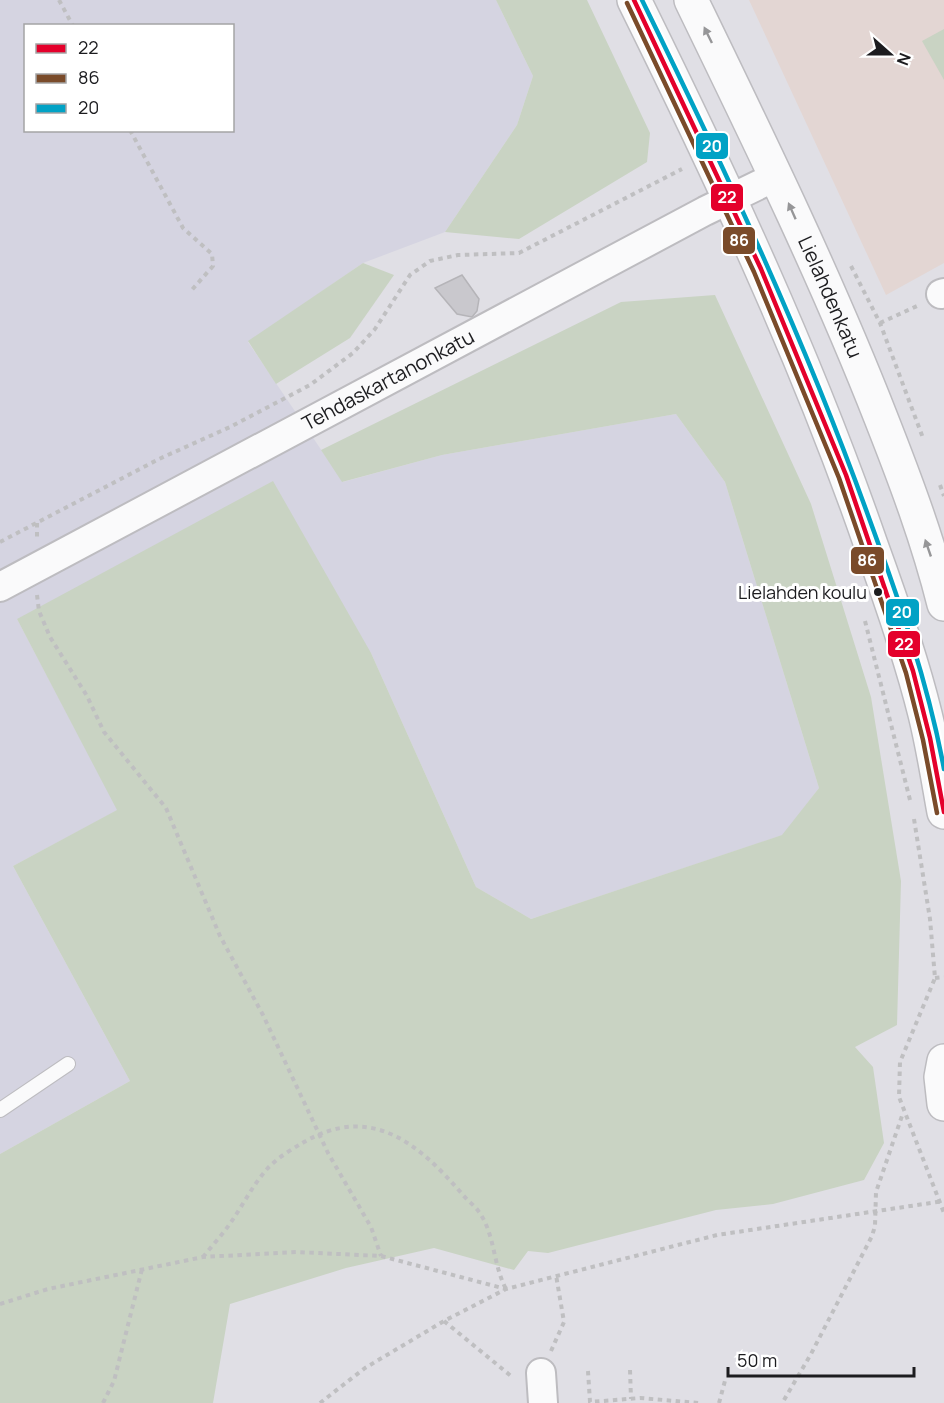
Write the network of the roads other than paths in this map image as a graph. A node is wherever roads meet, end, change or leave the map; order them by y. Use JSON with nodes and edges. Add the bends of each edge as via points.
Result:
{"nodes":[{"id":1,"x":634,"y":0,"type":"edge"},
{"id":2,"x":691,"y":0,"type":"edge"},
{"id":3,"x":777,"y":176,"type":"junction"},
{"id":4,"x":717,"y":205,"type":"junction"},
{"id":5,"x":0,"y":587,"type":"edge"},
{"id":6,"x":944,"y":604,"type":"edge"},
{"id":7,"x":934,"y":710,"type":"edge"},
{"id":8,"x":944,"y":812,"type":"edge"},
{"id":9,"x":944,"y":1061,"type":"edge"},
{"id":10,"x":68,"y":1064,"type":"dead end"},
{"id":11,"x":944,"y":1104,"type":"edge"},
{"id":12,"x":0,"y":1110,"type":"edge"},
{"id":13,"x":541,"y":1373,"type":"dead end"},
{"id":14,"x":543,"y":1403,"type":"edge"}],
"edges":[{"from":1,"to":4,"type":"main road"},
{"from":3,"to":2,"type":"main road","name":"Lielahdenkatu","one_way":true},
{"from":3,"to":4,"type":"street","name":"Tehdaskartanonkatu"},
{"from":6,"to":3,"type":"main road","name":"Lielahdenkatu","one_way":true,"via":[[905,480],[856,354]]},
{"from":4,"to":5,"type":"street","name":"Tehdaskartanonkatu"},
{"from":4,"to":7,"type":"main road","via":[[804,363]]},
{"from":7,"to":8,"type":"main road"},
{"from":9,"to":11,"type":"main road"},
{"from":10,"to":12,"type":"lane"},
{"from":13,"to":14,"type":"street"}]}
